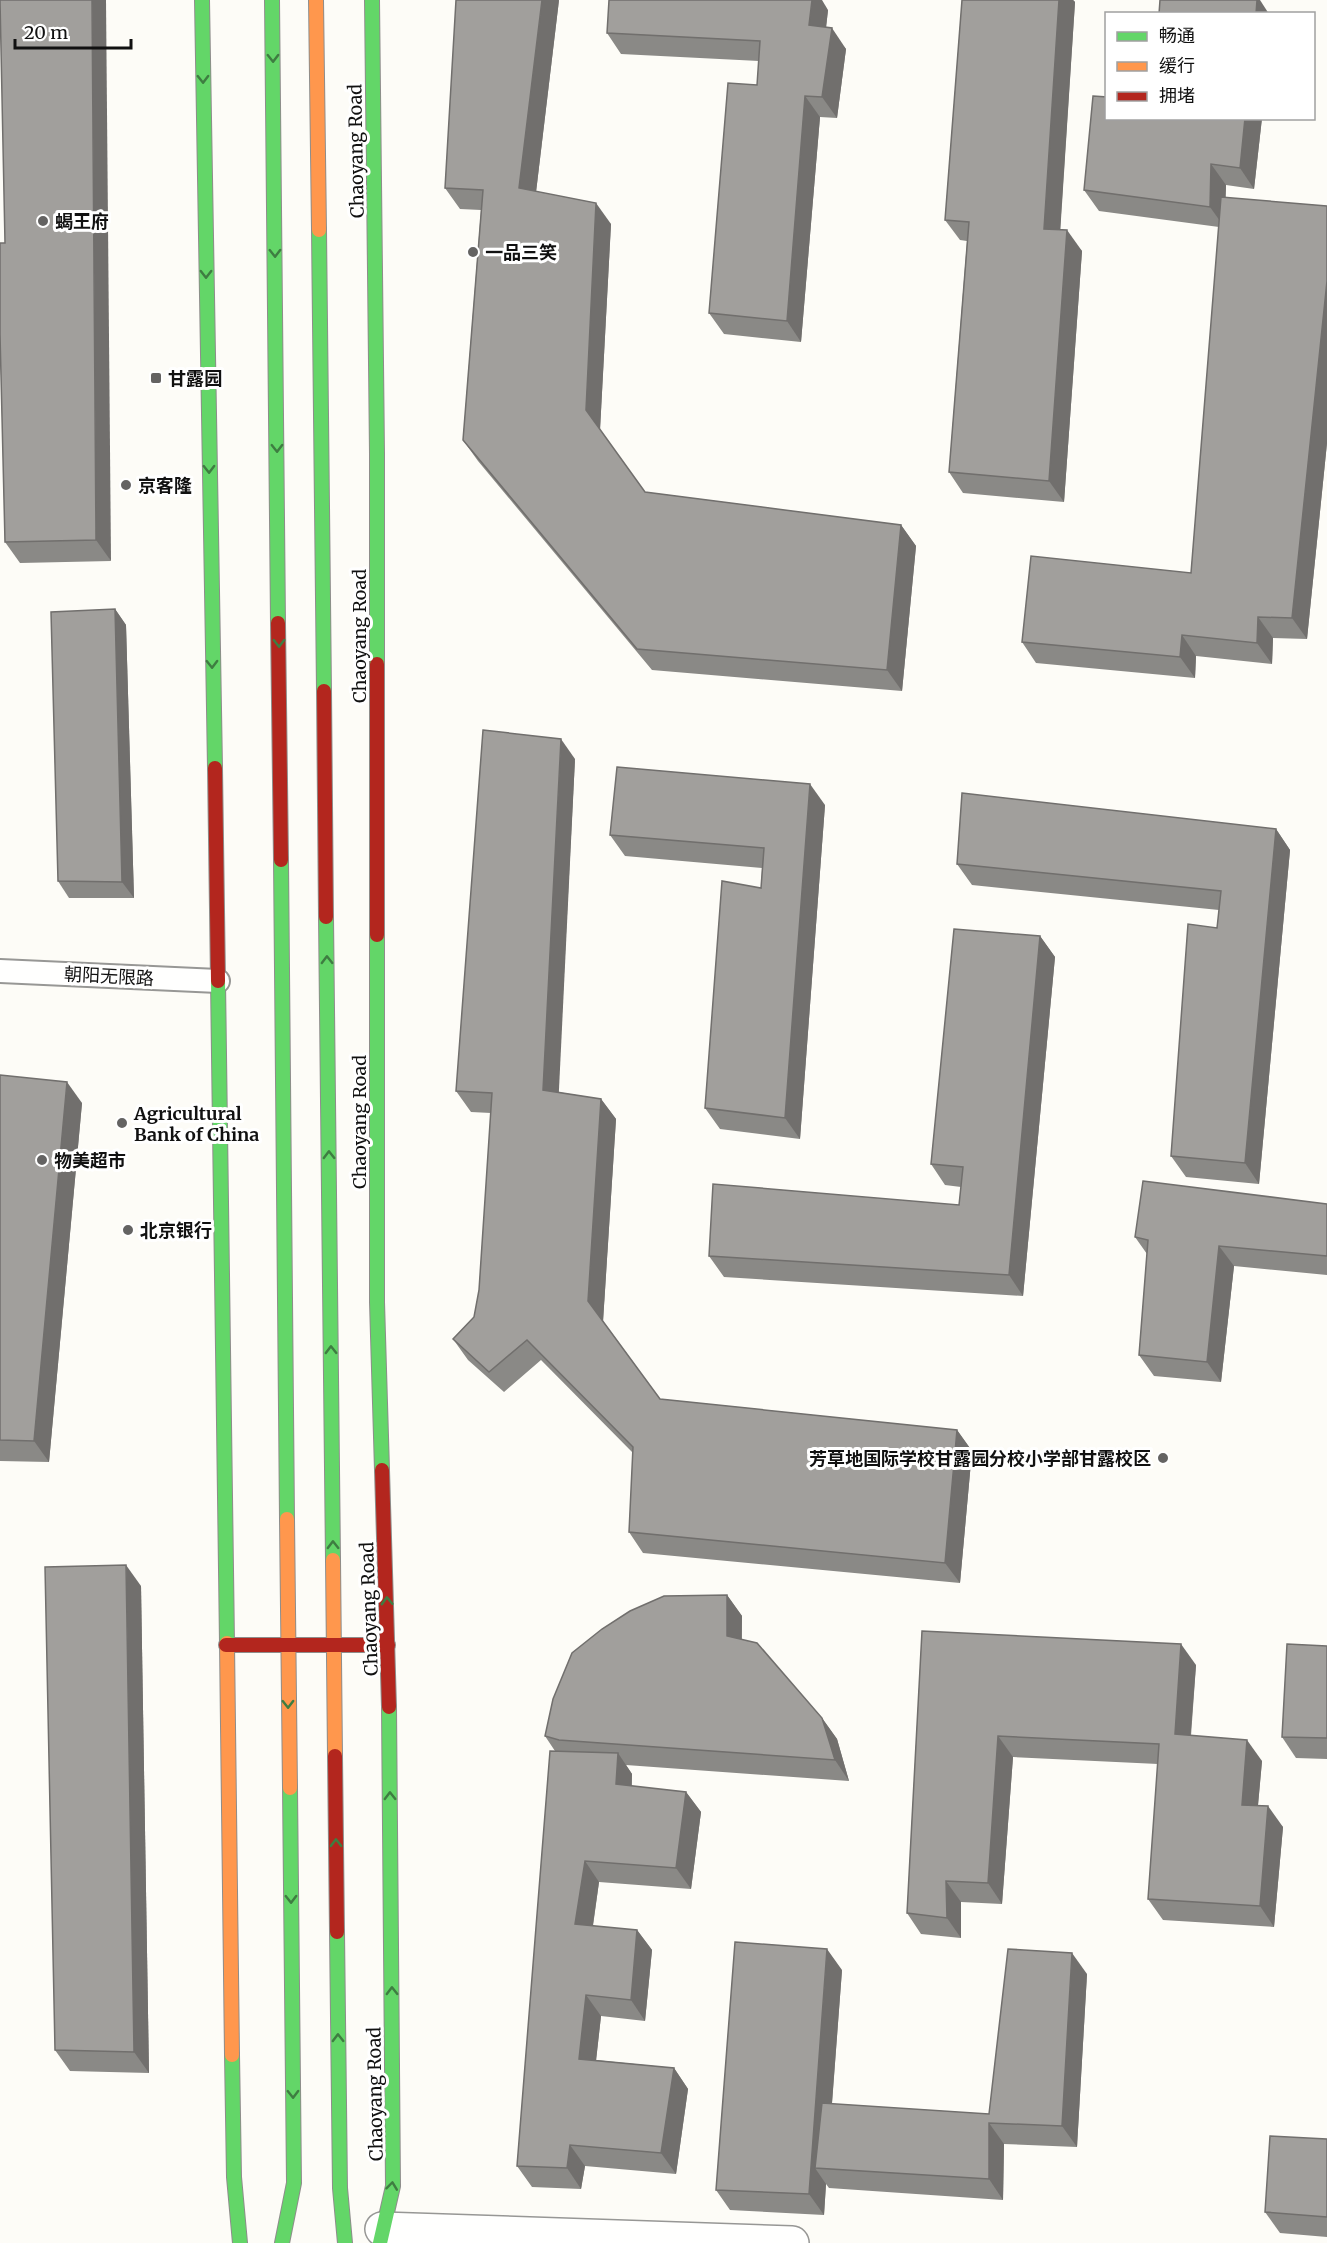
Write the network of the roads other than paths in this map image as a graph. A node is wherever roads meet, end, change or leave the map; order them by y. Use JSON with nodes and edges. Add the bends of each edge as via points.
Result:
{"nodes":[{"id":1,"x":202,"y":0,"type":"edge"},
{"id":2,"x":272,"y":0,"type":"edge"},
{"id":3,"x":316,"y":0,"type":"edge"},
{"id":4,"x":372,"y":0,"type":"edge"},
{"id":5,"x":0,"y":971,"type":"edge"},
{"id":6,"x":218,"y":981,"type":"junction"},
{"id":7,"x":226,"y":1645,"type":"junction"},
{"id":8,"x":287,"y":1645,"type":"junction"},
{"id":9,"x":334,"y":1645,"type":"junction"},
{"id":10,"x":388,"y":1645,"type":"junction"},
{"id":11,"x":381,"y":2236,"type":"edge"},
{"id":12,"x":240,"y":2243,"type":"edge"},
{"id":13,"x":282,"y":2243,"type":"edge"},
{"id":14,"x":345,"y":2243,"type":"edge"},
{"id":15,"x":792,"y":2243,"type":"edge"}],
"edges":[{"from":1,"to":6,"type":"main road","one_way":true},
{"from":2,"to":8,"type":"main road","one_way":true},
{"from":9,"to":3,"type":"main road","name":"Chaoyang Road","one_way":true},
{"from":10,"to":4,"type":"main road","name":"Chaoyang Road","one_way":true,"via":[[377,1302],[377,441]]},
{"from":5,"to":6,"type":"lane","name":"朝阳无限路"},
{"from":6,"to":7,"type":"main road"},
{"from":7,"to":8,"type":"main road"},
{"from":7,"to":12,"type":"main road","via":[[234,2177]]},
{"from":8,"to":9,"type":"main road"},
{"from":8,"to":13,"type":"main road","one_way":true,"via":[[294,2183]]},
{"from":9,"to":10,"type":"main road"},
{"from":14,"to":9,"type":"main road","name":"Chaoyang Road","one_way":true,"via":[[340,2188]]},
{"from":11,"to":10,"type":"main road","name":"Chaoyang Road","one_way":true,"via":[[393,2186]]},
{"from":11,"to":15,"type":"street"}]}
